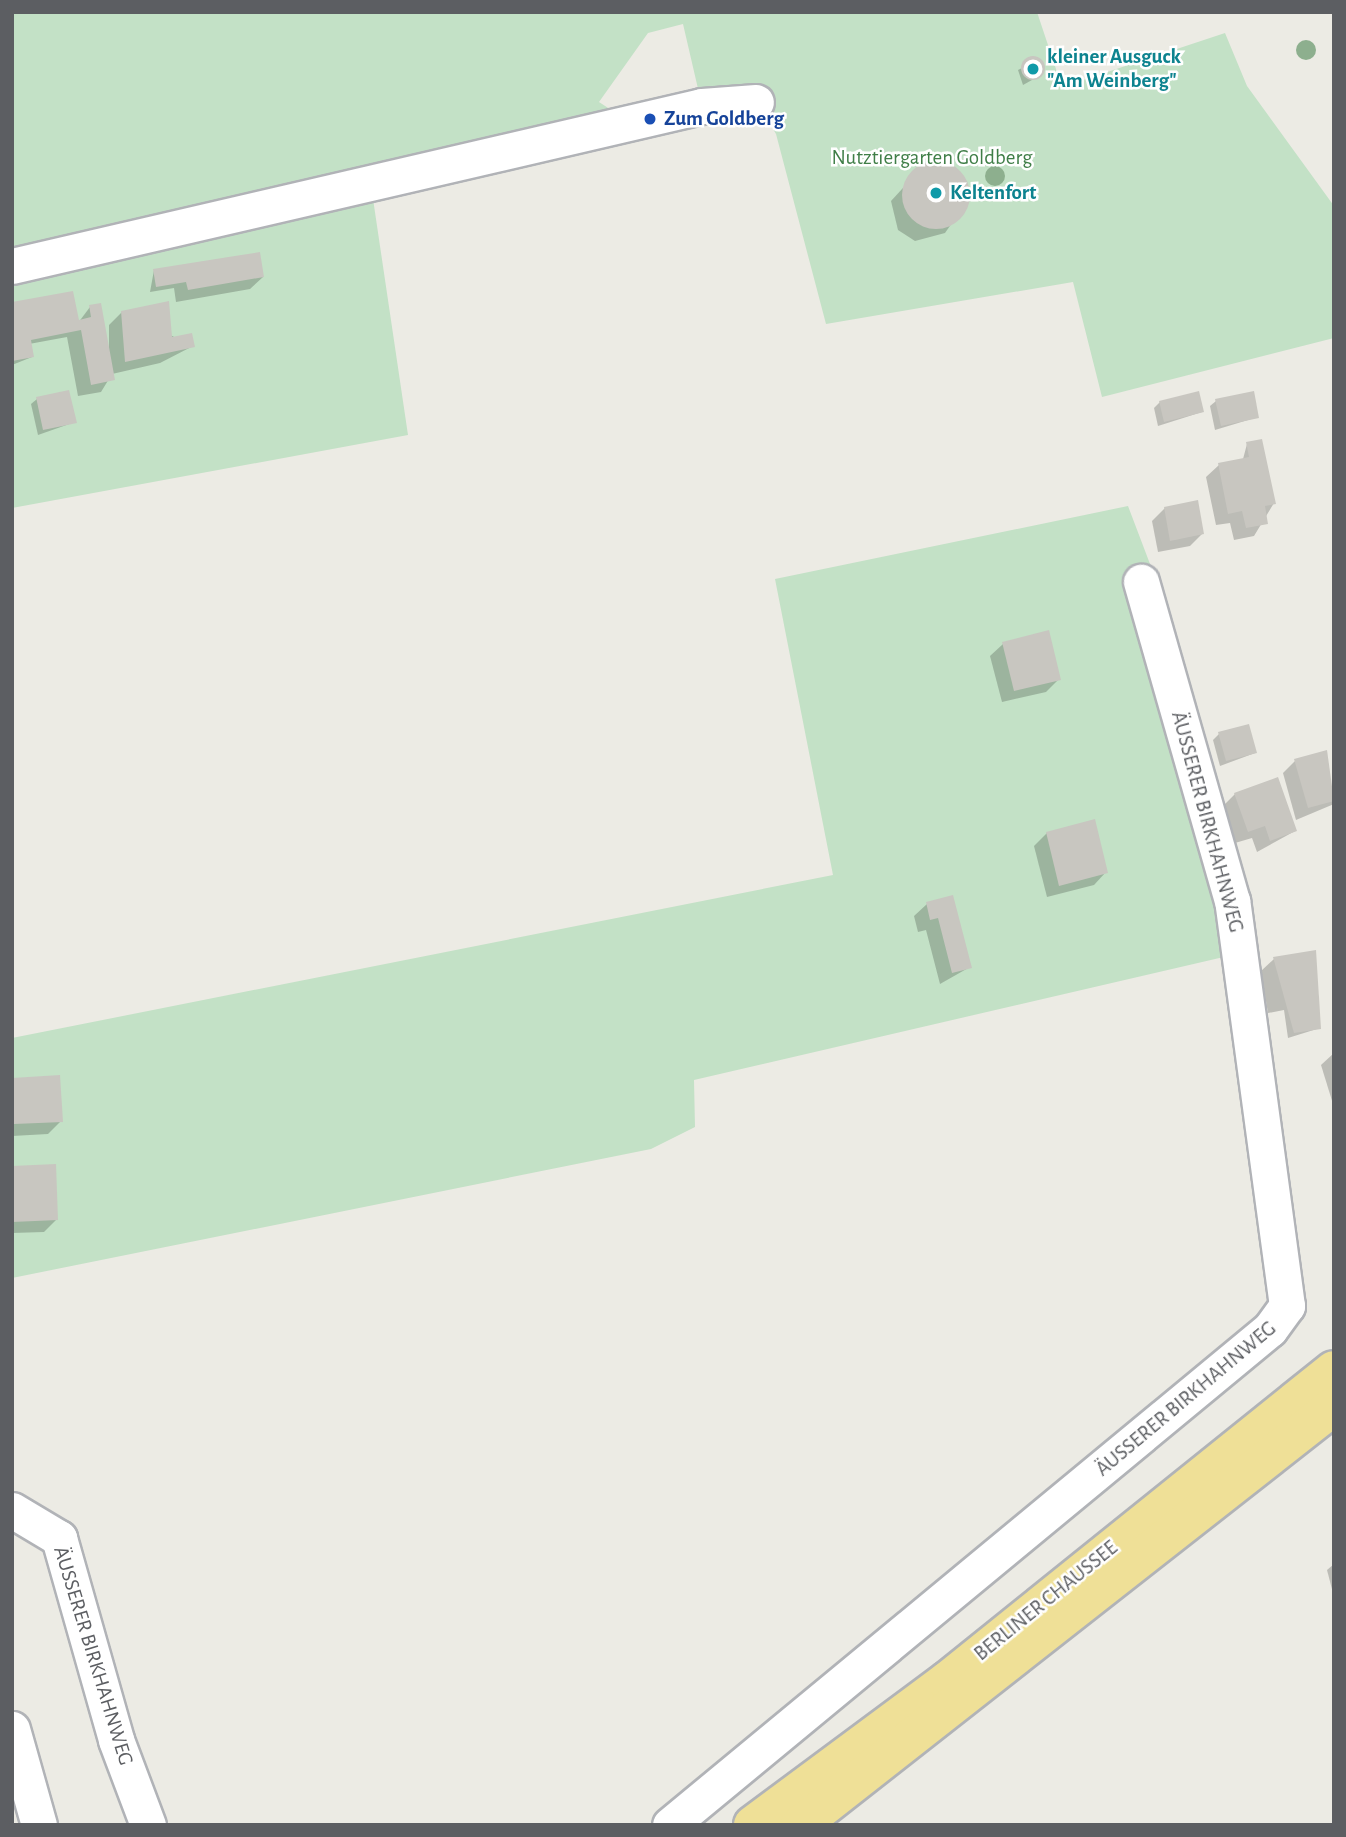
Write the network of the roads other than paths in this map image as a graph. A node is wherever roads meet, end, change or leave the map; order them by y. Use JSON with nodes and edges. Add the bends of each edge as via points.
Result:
{"nodes":[{"id":1,"x":756,"y":102,"type":"dead end"},
{"id":2,"x":12,"y":266,"type":"edge"},
{"id":3,"x":1141,"y":582,"type":"dead end"},
{"id":4,"x":1334,"y":1370,"type":"edge"},
{"id":5,"x":1334,"y":1406,"type":"edge"},
{"id":6,"x":12,"y":1510,"type":"edge"},
{"id":7,"x":12,"y":1729,"type":"edge"},
{"id":8,"x":38,"y":1825,"type":"edge"},
{"id":9,"x":148,"y":1825,"type":"edge"},
{"id":10,"x":670,"y":1825,"type":"edge"},
{"id":11,"x":753,"y":1825,"type":"edge"},
{"id":12,"x":800,"y":1825,"type":"edge"}],
"edges":[{"from":1,"to":2,"type":"street","via":[[702,106]]},
{"from":3,"to":10,"type":"street","name":"ÄUSSERER BIRKHAHNWEG","via":[[1232,901],[1287,1306],[1238,1355]]},
{"from":4,"to":11,"type":"highway","name":"BERLINER CHAUSSEE","via":[[947,1681]]},
{"from":5,"to":12,"type":"highway","name":"BERLINER CHAUSSEE"},
{"from":6,"to":9,"type":"street","name":"ÄUSSERER BIRKHAHNWEG","via":[[59,1538],[116,1740]]},
{"from":7,"to":8,"type":"street"}]}
